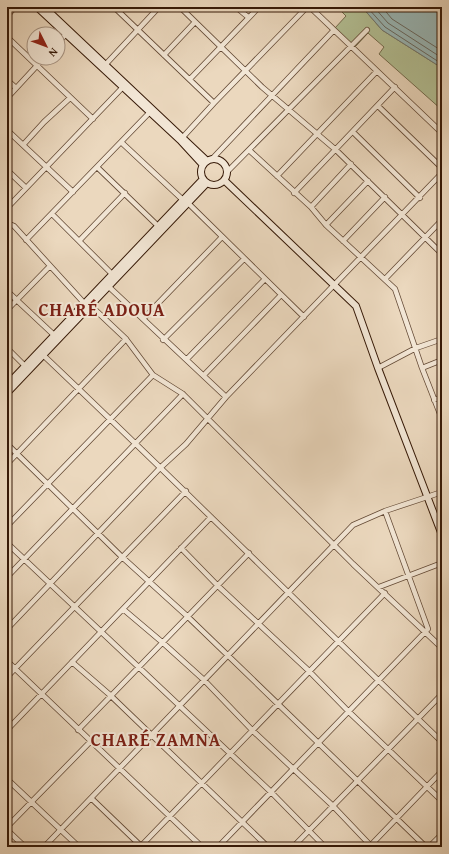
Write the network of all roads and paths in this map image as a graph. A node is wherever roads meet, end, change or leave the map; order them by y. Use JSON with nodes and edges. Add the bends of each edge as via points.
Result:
{"nodes":[{"id":1,"x":15,"y":7,"type":"edge"},
{"id":2,"x":37,"y":7,"type":"edge"},
{"id":3,"x":44,"y":7,"type":"edge"},
{"id":4,"x":114,"y":7,"type":"edge"},
{"id":5,"x":159,"y":7,"type":"edge"},
{"id":6,"x":180,"y":7,"type":"edge"},
{"id":7,"x":236,"y":7,"type":"edge"},
{"id":8,"x":259,"y":7,"type":"edge"},
{"id":9,"x":308,"y":7,"type":"edge"},
{"id":10,"x":7,"y":16,"type":"edge"},
{"id":11,"x":248,"y":18,"type":"junction"},
{"id":12,"x":195,"y":22,"type":"junction"},
{"id":13,"x":57,"y":26,"type":"edge"},
{"id":14,"x":138,"y":29,"type":"junction"},
{"id":15,"x":334,"y":30,"type":"junction"},
{"id":16,"x":367,"y":30,"type":"dead end"},
{"id":17,"x":66,"y":34,"type":"edge"},
{"id":18,"x":7,"y":37,"type":"edge"},
{"id":19,"x":220,"y":46,"type":"junction"},
{"id":20,"x":351,"y":46,"type":"junction"},
{"id":21,"x":26,"y":55,"type":"edge"},
{"id":22,"x":164,"y":55,"type":"junction"},
{"id":23,"x":106,"y":64,"type":"junction"},
{"id":24,"x":36,"y":66,"type":"edge"},
{"id":25,"x":38,"y":66,"type":"edge"},
{"id":26,"x":246,"y":71,"type":"junction"},
{"id":27,"x":377,"y":71,"type":"junction"},
{"id":28,"x":7,"y":80,"type":"edge"},
{"id":29,"x":190,"y":80,"type":"junction"},
{"id":30,"x":123,"y":87,"type":"junction"},
{"id":31,"x":395,"y":87,"type":"junction"},
{"id":32,"x":16,"y":88,"type":"junction"},
{"id":33,"x":272,"y":95,"type":"junction"},
{"id":34,"x":7,"y":98,"type":"edge"},
{"id":35,"x":70,"y":98,"type":"junction"},
{"id":36,"x":214,"y":103,"type":"junction"},
{"id":37,"x":378,"y":106,"type":"junction"},
{"id":38,"x":290,"y":109,"type":"junction"},
{"id":39,"x":150,"y":112,"type":"junction"},
{"id":40,"x":93,"y":119,"type":"junction"},
{"id":41,"x":7,"y":130,"type":"edge"},
{"id":42,"x":318,"y":132,"type":"junction"},
{"id":43,"x":353,"y":132,"type":"junction"},
{"id":44,"x":442,"y":133,"type":"edge"},
{"id":45,"x":183,"y":137,"type":"junction"},
{"id":46,"x":121,"y":142,"type":"junction"},
{"id":47,"x":23,"y":145,"type":"junction"},
{"id":48,"x":249,"y":150,"type":"junction"},
{"id":49,"x":336,"y":150,"type":"junction"},
{"id":50,"x":207,"y":162,"type":"junction"},
{"id":51,"x":351,"y":164,"type":"junction"},
{"id":52,"x":46,"y":167,"type":"junction"},
{"id":53,"x":97,"y":167,"type":"junction"},
{"id":54,"x":442,"y":168,"type":"edge"},
{"id":55,"x":7,"y":170,"type":"edge"},
{"id":56,"x":227,"y":172,"type":"junction"},
{"id":57,"x":442,"y":173,"type":"edge"},
{"id":58,"x":277,"y":176,"type":"junction"},
{"id":59,"x":224,"y":180,"type":"junction"},
{"id":60,"x":205,"y":181,"type":"junction"},
{"id":61,"x":368,"y":181,"type":"junction"},
{"id":62,"x":26,"y":188,"type":"junction"},
{"id":63,"x":73,"y":192,"type":"junction"},
{"id":64,"x":125,"y":193,"type":"junction"},
{"id":65,"x":294,"y":193,"type":"junction"},
{"id":66,"x":385,"y":197,"type":"junction"},
{"id":67,"x":420,"y":198,"type":"junction"},
{"id":68,"x":186,"y":202,"type":"junction"},
{"id":69,"x":311,"y":207,"type":"junction"},
{"id":70,"x":7,"y":208,"type":"edge"},
{"id":71,"x":52,"y":214,"type":"junction"},
{"id":72,"x":403,"y":215,"type":"junction"},
{"id":73,"x":442,"y":220,"type":"edge"},
{"id":74,"x":7,"y":223,"type":"edge"},
{"id":75,"x":326,"y":225,"type":"junction"},
{"id":76,"x":158,"y":226,"type":"junction"},
{"id":77,"x":425,"y":237,"type":"junction"},
{"id":78,"x":221,"y":238,"type":"junction"},
{"id":79,"x":26,"y":240,"type":"junction"},
{"id":80,"x":80,"y":240,"type":"junction"},
{"id":81,"x":344,"y":241,"type":"junction"},
{"id":82,"x":442,"y":254,"type":"edge"},
{"id":83,"x":361,"y":258,"type":"junction"},
{"id":84,"x":244,"y":259,"type":"junction"},
{"id":85,"x":49,"y":267,"type":"junction"},
{"id":86,"x":112,"y":274,"type":"junction"},
{"id":87,"x":265,"y":279,"type":"junction"},
{"id":88,"x":385,"y":279,"type":"junction"},
{"id":89,"x":335,"y":284,"type":"junction"},
{"id":90,"x":108,"y":286,"type":"junction"},
{"id":91,"x":7,"y":291,"type":"edge"},
{"id":92,"x":281,"y":295,"type":"junction"},
{"id":93,"x":17,"y":300,"type":"junction"},
{"id":94,"x":87,"y":304,"type":"junction"},
{"id":95,"x":7,"y":310,"type":"edge"},
{"id":96,"x":304,"y":317,"type":"junction"},
{"id":97,"x":143,"y":319,"type":"junction"},
{"id":98,"x":54,"y":335,"type":"junction"},
{"id":99,"x":126,"y":339,"type":"junction"},
{"id":100,"x":442,"y":339,"type":"edge"},
{"id":101,"x":163,"y":340,"type":"junction"},
{"id":102,"x":7,"y":348,"type":"edge"},
{"id":103,"x":416,"y":348,"type":"junction"},
{"id":104,"x":42,"y":354,"type":"junction"},
{"id":105,"x":187,"y":359,"type":"junction"},
{"id":106,"x":442,"y":360,"type":"edge"},
{"id":107,"x":25,"y":366,"type":"junction"},
{"id":108,"x":378,"y":368,"type":"junction"},
{"id":109,"x":422,"y":368,"type":"junction"},
{"id":110,"x":153,"y":375,"type":"junction"},
{"id":111,"x":204,"y":375,"type":"junction"},
{"id":112,"x":7,"y":385,"type":"edge"},
{"id":113,"x":79,"y":389,"type":"junction"},
{"id":114,"x":7,"y":393,"type":"edge"},
{"id":115,"x":183,"y":394,"type":"junction"},
{"id":116,"x":226,"y":397,"type":"junction"},
{"id":117,"x":442,"y":397,"type":"edge"},
{"id":118,"x":434,"y":400,"type":"junction"},
{"id":119,"x":207,"y":418,"type":"junction"},
{"id":120,"x":110,"y":419,"type":"junction"},
{"id":121,"x":442,"y":419,"type":"edge"},
{"id":122,"x":136,"y":443,"type":"junction"},
{"id":123,"x":7,"y":444,"type":"edge"},
{"id":124,"x":17,"y":454,"type":"junction"},
{"id":125,"x":7,"y":464,"type":"edge"},
{"id":126,"x":160,"y":468,"type":"junction"},
{"id":127,"x":48,"y":484,"type":"junction"},
{"id":128,"x":186,"y":491,"type":"junction"},
{"id":129,"x":442,"y":492,"type":"edge"},
{"id":130,"x":427,"y":497,"type":"junction"},
{"id":131,"x":74,"y":509,"type":"junction"},
{"id":132,"x":385,"y":511,"type":"junction"},
{"id":133,"x":211,"y":517,"type":"junction"},
{"id":134,"x":7,"y":526,"type":"edge"},
{"id":135,"x":99,"y":533,"type":"junction"},
{"id":136,"x":442,"y":535,"type":"edge"},
{"id":137,"x":7,"y":543,"type":"edge"},
{"id":138,"x":335,"y":545,"type":"junction"},
{"id":139,"x":182,"y":548,"type":"junction"},
{"id":140,"x":249,"y":553,"type":"junction"},
{"id":141,"x":122,"y":557,"type":"junction"},
{"id":142,"x":24,"y":559,"type":"junction"},
{"id":143,"x":442,"y":563,"type":"edge"},
{"id":144,"x":409,"y":575,"type":"junction"},
{"id":145,"x":7,"y":577,"type":"edge"},
{"id":146,"x":150,"y":582,"type":"junction"},
{"id":147,"x":50,"y":584,"type":"junction"},
{"id":148,"x":218,"y":586,"type":"junction"},
{"id":149,"x":379,"y":587,"type":"junction"},
{"id":150,"x":385,"y":593,"type":"junction"},
{"id":151,"x":288,"y":594,"type":"junction"},
{"id":152,"x":74,"y":607,"type":"junction"},
{"id":153,"x":123,"y":609,"type":"junction"},
{"id":154,"x":188,"y":616,"type":"junction"},
{"id":155,"x":259,"y":624,"type":"junction"},
{"id":156,"x":7,"y":629,"type":"edge"},
{"id":157,"x":101,"y":632,"type":"junction"},
{"id":158,"x":426,"y":632,"type":"junction"},
{"id":159,"x":162,"y":642,"type":"junction"},
{"id":160,"x":338,"y":642,"type":"junction"},
{"id":161,"x":442,"y":648,"type":"edge"},
{"id":162,"x":228,"y":656,"type":"junction"},
{"id":163,"x":7,"y":661,"type":"edge"},
{"id":164,"x":72,"y":662,"type":"junction"},
{"id":165,"x":139,"y":668,"type":"junction"},
{"id":166,"x":14,"y":669,"type":"junction"},
{"id":167,"x":309,"y":671,"type":"junction"},
{"id":168,"x":7,"y":677,"type":"edge"},
{"id":169,"x":204,"y":680,"type":"junction"},
{"id":170,"x":379,"y":681,"type":"junction"},
{"id":171,"x":442,"y":694,"type":"edge"},
{"id":172,"x":41,"y":695,"type":"junction"},
{"id":173,"x":110,"y":695,"type":"junction"},
{"id":174,"x":277,"y":704,"type":"junction"},
{"id":175,"x":179,"y":706,"type":"junction"},
{"id":176,"x":349,"y":712,"type":"junction"},
{"id":177,"x":418,"y":718,"type":"junction"},
{"id":178,"x":7,"y":730,"type":"edge"},
{"id":179,"x":78,"y":730,"type":"junction"},
{"id":180,"x":253,"y":730,"type":"junction"},
{"id":181,"x":151,"y":736,"type":"junction"},
{"id":182,"x":90,"y":742,"type":"junction"},
{"id":183,"x":442,"y":742,"type":"edge"},
{"id":184,"x":318,"y":744,"type":"junction"},
{"id":185,"x":387,"y":749,"type":"junction"},
{"id":186,"x":229,"y":755,"type":"junction"},
{"id":187,"x":294,"y":769,"type":"junction"},
{"id":188,"x":119,"y":770,"type":"junction"},
{"id":189,"x":442,"y":771,"type":"edge"},
{"id":190,"x":7,"y":778,"type":"edge"},
{"id":191,"x":356,"y":781,"type":"junction"},
{"id":192,"x":201,"y":783,"type":"junction"},
{"id":193,"x":427,"y":787,"type":"junction"},
{"id":194,"x":271,"y":792,"type":"junction"},
{"id":195,"x":91,"y":798,"type":"junction"},
{"id":196,"x":442,"y":801,"type":"edge"},
{"id":197,"x":32,"y":803,"type":"junction"},
{"id":198,"x":333,"y":806,"type":"junction"},
{"id":199,"x":169,"y":816,"type":"junction"},
{"id":200,"x":396,"y":819,"type":"junction"},
{"id":201,"x":242,"y":822,"type":"junction"},
{"id":202,"x":7,"y":829,"type":"edge"},
{"id":203,"x":309,"y":830,"type":"junction"},
{"id":204,"x":61,"y":831,"type":"junction"},
{"id":205,"x":442,"y":834,"type":"edge"},
{"id":206,"x":371,"y":846,"type":"edge"},
{"id":207,"x":25,"y":847,"type":"edge"},
{"id":208,"x":44,"y":847,"type":"edge"},
{"id":209,"x":79,"y":847,"type":"edge"},
{"id":210,"x":141,"y":847,"type":"edge"},
{"id":211,"x":202,"y":847,"type":"edge"},
{"id":212,"x":218,"y":847,"type":"edge"},
{"id":213,"x":268,"y":847,"type":"edge"},
{"id":214,"x":293,"y":847,"type":"edge"},
{"id":215,"x":325,"y":847,"type":"edge"},
{"id":216,"x":426,"y":847,"type":"edge"},
{"id":217,"x":429,"y":847,"type":"edge"}],
"edges":[{"from":1,"to":10,"type":"street"},
{"from":2,"to":13,"type":"street"},
{"from":3,"to":23,"type":"street"},
{"from":4,"to":14,"type":"street"},
{"from":5,"to":14,"type":"street"},
{"from":6,"to":12,"type":"street"},
{"from":7,"to":11,"type":"street"},
{"from":8,"to":11,"type":"street"},
{"from":9,"to":15,"type":"street"},
{"from":9,"to":26,"type":"street"},
{"from":11,"to":19,"type":"street"},
{"from":12,"to":19,"type":"street"},
{"from":12,"to":22,"type":"street"},
{"from":14,"to":22,"type":"street"},
{"from":14,"to":23,"type":"street"},
{"from":15,"to":20,"type":"street"},
{"from":15,"to":33,"type":"street"},
{"from":16,"to":20,"type":"street"},
{"from":17,"to":30,"type":"street"},
{"from":18,"to":21,"type":"street"},
{"from":19,"to":26,"type":"street"},
{"from":19,"to":29,"type":"street"},
{"from":20,"to":27,"type":"street"},
{"from":20,"to":38,"type":"street"},
{"from":22,"to":29,"type":"street"},
{"from":23,"to":45,"type":"street"},
{"from":24,"to":32,"type":"street"},
{"from":25,"to":35,"type":"street"},
{"from":26,"to":33,"type":"street"},
{"from":26,"to":36,"type":"street"},
{"from":27,"to":31,"type":"street"},
{"from":27,"to":42,"type":"street"},
{"from":28,"to":32,"type":"street"},
{"from":29,"to":36,"type":"street"},
{"from":30,"to":39,"type":"street"},
{"from":30,"to":40,"type":"street"},
{"from":31,"to":37,"type":"street"},
{"from":31,"to":44,"type":"street"},
{"from":32,"to":34,"type":"street"},
{"from":33,"to":38,"type":"street"},
{"from":33,"to":50,"type":"street"},
{"from":35,"to":40,"type":"street"},
{"from":35,"to":47,"type":"street"},
{"from":36,"to":45,"type":"street"},
{"from":37,"to":43,"type":"street"},
{"from":37,"to":54,"type":"street"},
{"from":38,"to":42,"type":"street"},
{"from":38,"to":48,"type":"street"},
{"from":39,"to":46,"type":"street"},
{"from":39,"to":50,"type":"street"},
{"from":40,"to":52,"type":"street"},
{"from":41,"to":47,"type":"street"},
{"from":42,"to":49,"type":"street"},
{"from":42,"to":58,"type":"street"},
{"from":43,"to":49,"type":"street"},
{"from":43,"to":67,"type":"street"},
{"from":45,"to":50,"type":"street"},
{"from":46,"to":53,"type":"street"},
{"from":46,"to":68,"type":"street"},
{"from":47,"to":52,"type":"street"},
{"from":48,"to":56,"type":"street"},
{"from":48,"to":58,"type":"street"},
{"from":49,"to":51,"type":"street"},
{"from":49,"to":65,"type":"street"},
{"from":50,"to":56,"type":"street","via":[[222,161]]},
{"from":50,"to":60,"type":"street","via":[[201,172]]},
{"from":51,"to":61,"type":"street"},
{"from":51,"to":69,"type":"street"},
{"from":52,"to":62,"type":"street"},
{"from":52,"to":63,"type":"street"},
{"from":53,"to":63,"type":"street"},
{"from":53,"to":64,"type":"street"},
{"from":55,"to":62,"type":"street"},
{"from":56,"to":59,"type":"street"},
{"from":57,"to":67,"type":"street"},
{"from":58,"to":65,"type":"street"},
{"from":59,"to":60,"type":"street","via":[[215,185]]},
{"from":59,"to":89,"type":"street"},
{"from":60,"to":68,"type":"street"},
{"from":61,"to":66,"type":"street"},
{"from":61,"to":75,"type":"street"},
{"from":62,"to":70,"type":"street"},
{"from":63,"to":71,"type":"street"},
{"from":64,"to":76,"type":"street"},
{"from":64,"to":80,"type":"street"},
{"from":65,"to":69,"type":"street"},
{"from":66,"to":72,"type":"street"},
{"from":66,"to":81,"type":"street"},
{"from":67,"to":72,"type":"street"},
{"from":68,"to":76,"type":"street"},
{"from":68,"to":78,"type":"street"},
{"from":68,"to":90,"type":"street"},
{"from":69,"to":75,"type":"street"},
{"from":71,"to":79,"type":"street"},
{"from":71,"to":80,"type":"street"},
{"from":72,"to":77,"type":"street"},
{"from":72,"to":83,"type":"street"},
{"from":73,"to":77,"type":"street"},
{"from":74,"to":79,"type":"street","via":[[14,226]]},
{"from":75,"to":81,"type":"street"},
{"from":76,"to":86,"type":"street"},
{"from":77,"to":82,"type":"street"},
{"from":77,"to":88,"type":"street"},
{"from":78,"to":84,"type":"street"},
{"from":78,"to":97,"type":"street"},
{"from":79,"to":85,"type":"street"},
{"from":80,"to":86,"type":"street"},
{"from":81,"to":83,"type":"street"},
{"from":83,"to":88,"type":"street"},
{"from":83,"to":89,"type":"street"},
{"from":84,"to":87,"type":"street"},
{"from":84,"to":101,"type":"street"},
{"from":85,"to":93,"type":"street"},
{"from":85,"to":94,"type":"street"},
{"from":86,"to":94,"type":"street"},
{"from":87,"to":92,"type":"street"},
{"from":87,"to":105,"type":"street"},
{"from":88,"to":103,"type":"street","via":[[398,294]]},
{"from":89,"to":96,"type":"street"},
{"from":89,"to":108,"type":"street","via":[[356,306]]},
{"from":90,"to":94,"type":"street"},
{"from":90,"to":97,"type":"street"},
{"from":91,"to":93,"type":"street"},
{"from":92,"to":96,"type":"street"},
{"from":92,"to":111,"type":"street"},
{"from":93,"to":95,"type":"street"},
{"from":93,"to":98,"type":"street"},
{"from":94,"to":98,"type":"street"},
{"from":94,"to":99,"type":"street"},
{"from":94,"to":104,"type":"street"},
{"from":96,"to":116,"type":"street"},
{"from":97,"to":101,"type":"street"},
{"from":98,"to":107,"type":"street"},
{"from":99,"to":110,"type":"street"},
{"from":99,"to":113,"type":"street"},
{"from":100,"to":103,"type":"street"},
{"from":101,"to":105,"type":"street"},
{"from":102,"to":107,"type":"street"},
{"from":103,"to":108,"type":"street"},
{"from":103,"to":109,"type":"street"},
{"from":104,"to":113,"type":"street"},
{"from":104,"to":114,"type":"street"},
{"from":105,"to":111,"type":"street"},
{"from":106,"to":109,"type":"street"},
{"from":107,"to":112,"type":"street"},
{"from":108,"to":130,"type":"street"},
{"from":109,"to":118,"type":"street"},
{"from":110,"to":115,"type":"street"},
{"from":110,"to":120,"type":"street"},
{"from":111,"to":116,"type":"street"},
{"from":113,"to":120,"type":"street"},
{"from":113,"to":124,"type":"street"},
{"from":115,"to":119,"type":"street"},
{"from":115,"to":122,"type":"street"},
{"from":116,"to":119,"type":"street"},
{"from":117,"to":118,"type":"street"},
{"from":118,"to":121,"type":"street"},
{"from":119,"to":126,"type":"street","via":[[186,444]]},
{"from":119,"to":138,"type":"street"},
{"from":120,"to":122,"type":"street"},
{"from":120,"to":127,"type":"street"},
{"from":122,"to":126,"type":"street"},
{"from":122,"to":131,"type":"street"},
{"from":123,"to":124,"type":"street"},
{"from":124,"to":125,"type":"street"},
{"from":124,"to":127,"type":"street"},
{"from":126,"to":128,"type":"street"},
{"from":126,"to":135,"type":"street"},
{"from":127,"to":131,"type":"street"},
{"from":127,"to":134,"type":"street"},
{"from":128,"to":133,"type":"street"},
{"from":128,"to":141,"type":"street"},
{"from":129,"to":130,"type":"street"},
{"from":130,"to":132,"type":"street"},
{"from":130,"to":136,"type":"street"},
{"from":131,"to":135,"type":"street"},
{"from":131,"to":142,"type":"street"},
{"from":132,"to":138,"type":"street","via":[[353,525]]},
{"from":132,"to":144,"type":"street"},
{"from":133,"to":139,"type":"street"},
{"from":133,"to":140,"type":"street"},
{"from":135,"to":141,"type":"street"},
{"from":135,"to":147,"type":"street"},
{"from":137,"to":142,"type":"street"},
{"from":138,"to":149,"type":"street"},
{"from":138,"to":151,"type":"street"},
{"from":139,"to":146,"type":"street"},
{"from":139,"to":148,"type":"street"},
{"from":140,"to":148,"type":"street"},
{"from":140,"to":151,"type":"street"},
{"from":141,"to":146,"type":"street"},
{"from":141,"to":152,"type":"street"},
{"from":142,"to":145,"type":"street"},
{"from":142,"to":147,"type":"street"},
{"from":143,"to":144,"type":"street"},
{"from":144,"to":149,"type":"street"},
{"from":144,"to":158,"type":"street","via":[[427,626]]},
{"from":146,"to":153,"type":"street"},
{"from":146,"to":154,"type":"street"},
{"from":147,"to":152,"type":"street"},
{"from":147,"to":156,"type":"street"},
{"from":148,"to":154,"type":"street"},
{"from":148,"to":155,"type":"street"},
{"from":149,"to":150,"type":"street"},
{"from":150,"to":158,"type":"street"},
{"from":150,"to":160,"type":"street"},
{"from":151,"to":155,"type":"street"},
{"from":151,"to":160,"type":"street"},
{"from":152,"to":157,"type":"street"},
{"from":152,"to":166,"type":"street"},
{"from":153,"to":157,"type":"street"},
{"from":153,"to":159,"type":"street"},
{"from":154,"to":159,"type":"street"},
{"from":154,"to":162,"type":"street"},
{"from":155,"to":162,"type":"street"},
{"from":155,"to":167,"type":"street"},
{"from":157,"to":164,"type":"street"},
{"from":157,"to":165,"type":"street"},
{"from":158,"to":161,"type":"street"},
{"from":158,"to":170,"type":"street"},
{"from":159,"to":165,"type":"street"},
{"from":159,"to":169,"type":"street"},
{"from":160,"to":167,"type":"street"},
{"from":160,"to":170,"type":"street"},
{"from":162,"to":169,"type":"street"},
{"from":162,"to":174,"type":"street"},
{"from":163,"to":166,"type":"street"},
{"from":164,"to":172,"type":"street"},
{"from":164,"to":173,"type":"street"},
{"from":165,"to":173,"type":"street"},
{"from":165,"to":175,"type":"street"},
{"from":166,"to":168,"type":"street"},
{"from":166,"to":172,"type":"street"},
{"from":167,"to":174,"type":"street"},
{"from":167,"to":176,"type":"street"},
{"from":169,"to":175,"type":"street"},
{"from":169,"to":180,"type":"street"},
{"from":170,"to":176,"type":"street"},
{"from":170,"to":177,"type":"street"},
{"from":171,"to":177,"type":"street"},
{"from":172,"to":178,"type":"street"},
{"from":172,"to":179,"type":"street"},
{"from":173,"to":179,"type":"street"},
{"from":173,"to":181,"type":"street"},
{"from":174,"to":180,"type":"street"},
{"from":174,"to":184,"type":"street"},
{"from":175,"to":181,"type":"street"},
{"from":175,"to":186,"type":"street"},
{"from":176,"to":184,"type":"street"},
{"from":176,"to":185,"type":"street"},
{"from":177,"to":183,"type":"street"},
{"from":177,"to":185,"type":"street"},
{"from":179,"to":182,"type":"street"},
{"from":180,"to":186,"type":"street"},
{"from":180,"to":187,"type":"street"},
{"from":181,"to":188,"type":"street"},
{"from":181,"to":192,"type":"street"},
{"from":182,"to":188,"type":"street"},
{"from":182,"to":197,"type":"street"},
{"from":184,"to":187,"type":"street"},
{"from":184,"to":191,"type":"street"},
{"from":185,"to":191,"type":"street"},
{"from":185,"to":193,"type":"street"},
{"from":186,"to":192,"type":"street"},
{"from":186,"to":194,"type":"street"},
{"from":187,"to":194,"type":"street"},
{"from":187,"to":198,"type":"street"},
{"from":188,"to":195,"type":"street"},
{"from":188,"to":199,"type":"street"},
{"from":189,"to":193,"type":"street"},
{"from":190,"to":197,"type":"street"},
{"from":191,"to":198,"type":"street"},
{"from":191,"to":200,"type":"street"},
{"from":192,"to":199,"type":"street"},
{"from":192,"to":201,"type":"street"},
{"from":193,"to":196,"type":"street"},
{"from":193,"to":200,"type":"street"},
{"from":194,"to":201,"type":"street"},
{"from":194,"to":203,"type":"street"},
{"from":195,"to":204,"type":"street"},
{"from":195,"to":210,"type":"street"},
{"from":197,"to":202,"type":"street"},
{"from":197,"to":204,"type":"street"},
{"from":198,"to":203,"type":"street"},
{"from":198,"to":206,"type":"street"},
{"from":199,"to":210,"type":"street"},
{"from":199,"to":211,"type":"street"},
{"from":200,"to":206,"type":"street"},
{"from":200,"to":216,"type":"street"},
{"from":201,"to":212,"type":"street"},
{"from":201,"to":213,"type":"street"},
{"from":202,"to":207,"type":"street"},
{"from":203,"to":214,"type":"street"},
{"from":203,"to":215,"type":"street"},
{"from":204,"to":208,"type":"street"},
{"from":204,"to":209,"type":"street"},
{"from":205,"to":217,"type":"street"}]}
